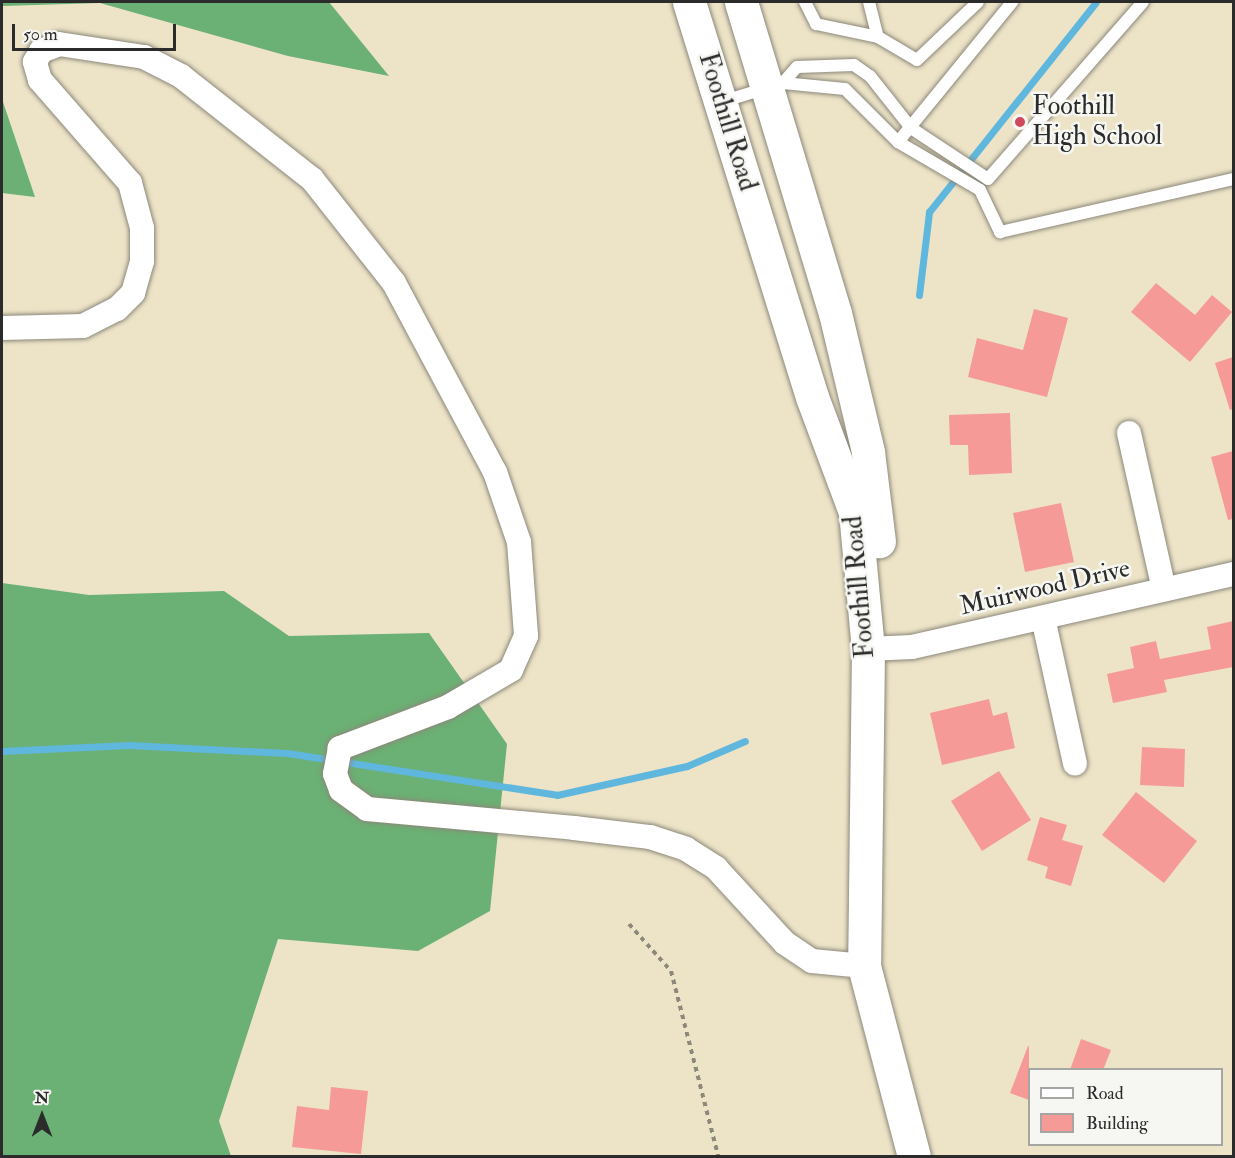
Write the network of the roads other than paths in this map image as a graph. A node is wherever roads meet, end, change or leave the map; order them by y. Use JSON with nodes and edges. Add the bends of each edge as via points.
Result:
{"nodes":[{"id":1,"x":689,"y":2,"type":"edge"},
{"id":2,"x":741,"y":2,"type":"edge"},
{"id":3,"x":805,"y":2,"type":"edge"},
{"id":4,"x":869,"y":2,"type":"edge"},
{"id":5,"x":978,"y":2,"type":"edge"},
{"id":6,"x":1143,"y":2,"type":"edge"},
{"id":7,"x":1006,"y":4,"type":"edge"},
{"id":8,"x":878,"y":37,"type":"junction"},
{"id":9,"x":775,"y":85,"type":"junction"},
{"id":10,"x":721,"y":102,"type":"junction"},
{"id":11,"x":911,"y":128,"type":"junction"},
{"id":12,"x":897,"y":142,"type":"junction"},
{"id":13,"x":1233,"y":179,"type":"edge"},
{"id":14,"x":2,"y":327,"type":"edge"},
{"id":15,"x":1129,"y":433,"type":"dead end"},
{"id":16,"x":1233,"y":573,"type":"edge"},
{"id":17,"x":1164,"y":589,"type":"junction"},
{"id":18,"x":1042,"y":618,"type":"junction"},
{"id":19,"x":878,"y":649,"type":"junction"},
{"id":20,"x":1075,"y":764,"type":"dead end"},
{"id":21,"x":864,"y":966,"type":"junction"},
{"id":22,"x":914,"y":1156,"type":"edge"},
{"id":23,"x":919,"y":1156,"type":"edge"}],
"edges":[{"from":1,"to":10,"type":"main road","name":"Foothill Road"},
{"from":2,"to":9,"type":"main road","name":"Foothill Road"},
{"from":3,"to":8,"type":"lane","via":[[816,24]]},
{"from":4,"to":8,"type":"lane"},
{"from":5,"to":8,"type":"lane","via":[[918,60]]},
{"from":6,"to":11,"type":"lane","via":[[988,179]]},
{"from":7,"to":11,"type":"lane"},
{"from":9,"to":10,"type":"lane"},
{"from":9,"to":11,"type":"lane","via":[[797,67],[854,65],[870,76]]},
{"from":9,"to":12,"type":"lane","via":[[845,90]]},
{"from":9,"to":19,"type":"main road","name":"Foothill Road","via":[[868,452]]},
{"from":10,"to":19,"type":"main road","name":"Foothill Road","via":[[812,397],[855,512]]},
{"from":11,"to":12,"type":"lane"},
{"from":12,"to":13,"type":"lane","via":[[980,190],[1000,232]]},
{"from":14,"to":21,"type":"street","via":[[83,326],[117,309],[133,293],[141,261],[142,228],[130,183],[40,80],[35,62],[41,51],[59,44],[144,57],[181,76],[312,179],[394,283],[495,472],[519,542],[526,636],[511,670],[448,706],[340,748],[335,774],[341,790],[367,809],[628,835],[686,849],[716,867],[785,943],[812,962]]},
{"from":15,"to":17,"type":"street"},
{"from":16,"to":17,"type":"street","name":"Muirwood Drive"},
{"from":17,"to":18,"type":"street","name":"Muirwood Drive"},
{"from":18,"to":19,"type":"street","name":"Muirwood Drive"},
{"from":18,"to":20,"type":"street"},
{"from":19,"to":21,"type":"main road","name":"Foothill Road"},
{"from":19,"to":23,"type":"main road","name":"Foothill Road","via":[[886,1010]]},
{"from":21,"to":22,"type":"main road","name":"Foothill Road"}]}
